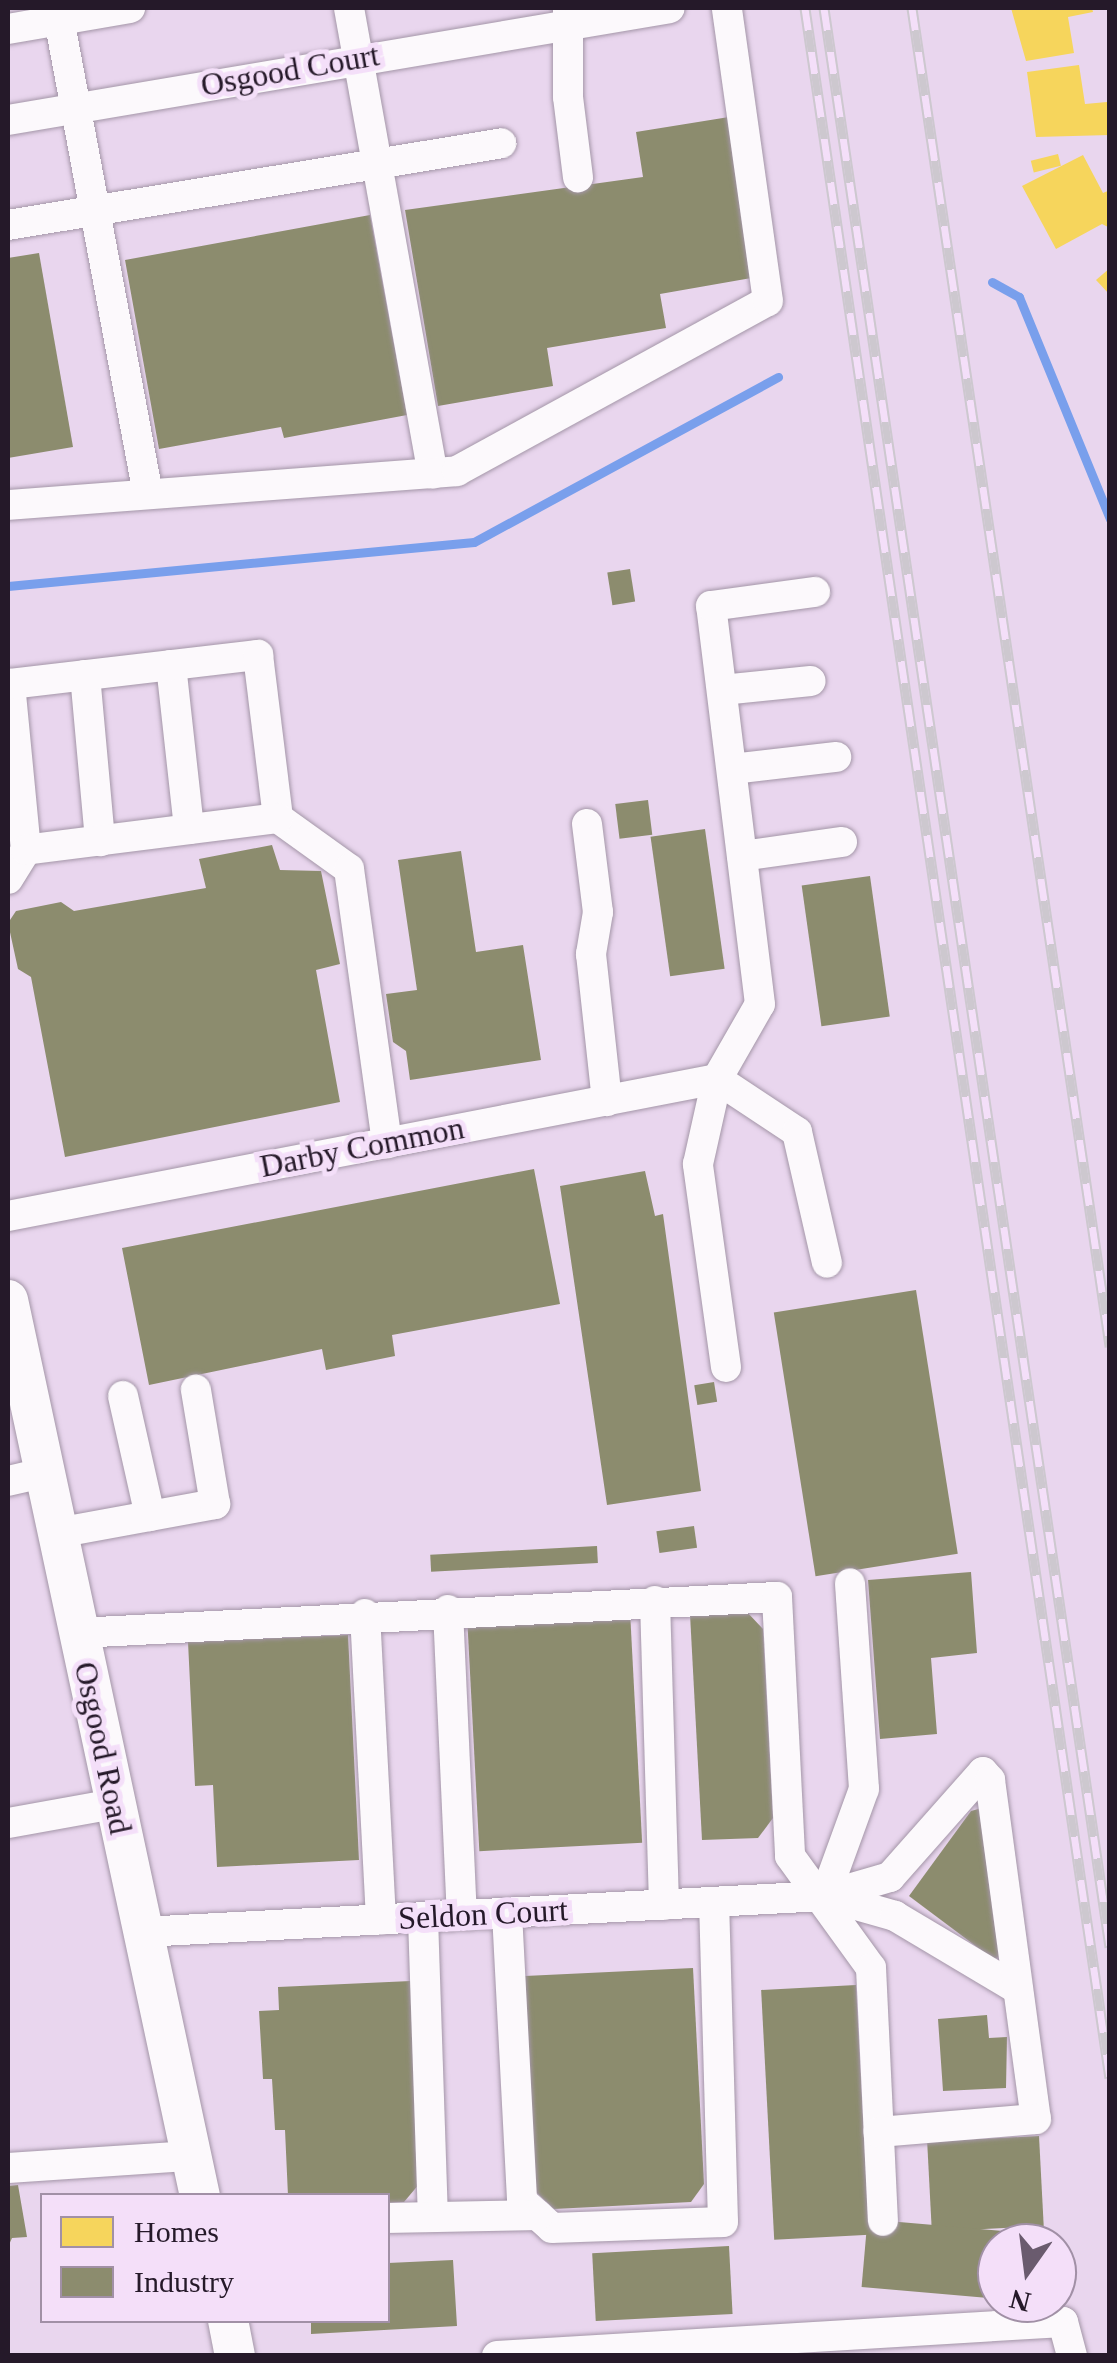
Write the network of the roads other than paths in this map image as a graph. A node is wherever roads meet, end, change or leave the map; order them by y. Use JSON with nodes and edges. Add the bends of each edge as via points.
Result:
{"nodes":[{"id":1,"x":130,"y":8,"type":"edge"},
{"id":2,"x":349,"y":8,"type":"edge"},
{"id":3,"x":670,"y":8,"type":"edge"},
{"id":4,"x":727,"y":8,"type":"edge"},
{"id":5,"x":59,"y":14,"type":"edge"},
{"id":6,"x":571,"y":14,"type":"edge"},
{"id":7,"x":8,"y":29,"type":"edge"},
{"id":8,"x":357,"y":58,"type":"junction"},
{"id":9,"x":76,"y":108,"type":"junction"},
{"id":10,"x":8,"y":120,"type":"edge"},
{"id":11,"x":501,"y":144,"type":"dead end"},
{"id":12,"x":378,"y":164,"type":"junction"},
{"id":13,"x":578,"y":177,"type":"dead end"},
{"id":14,"x":95,"y":210,"type":"junction"},
{"id":15,"x":8,"y":225,"type":"edge"},
{"id":16,"x":434,"y":474,"type":"junction"},
{"id":17,"x":148,"y":494,"type":"junction"},
{"id":18,"x":8,"y":505,"type":"edge"},
{"id":19,"x":815,"y":592,"type":"dead end"},
{"id":20,"x":171,"y":665,"type":"junction"},
{"id":21,"x":85,"y":675,"type":"junction"},
{"id":22,"x":811,"y":682,"type":"dead end"},
{"id":23,"x":9,"y":684,"type":"edge"},
{"id":24,"x":722,"y":690,"type":"junction"},
{"id":25,"x":836,"y":757,"type":"dead end"},
{"id":26,"x":732,"y":769,"type":"junction"},
{"id":27,"x":278,"y":818,"type":"junction"},
{"id":28,"x":588,"y":824,"type":"dead end"},
{"id":29,"x":189,"y":829,"type":"junction"},
{"id":30,"x":100,"y":841,"type":"junction"},
{"id":31,"x":842,"y":842,"type":"dead end"},
{"id":32,"x":26,"y":850,"type":"junction"},
{"id":33,"x":742,"y":856,"type":"junction"},
{"id":34,"x":8,"y":880,"type":"edge"},
{"id":35,"x":717,"y":1079,"type":"junction"},
{"id":36,"x":607,"y":1100,"type":"junction"},
{"id":37,"x":387,"y":1142,"type":"junction"},
{"id":38,"x":8,"y":1216,"type":"edge"},
{"id":39,"x":827,"y":1262,"type":"dead end"},
{"id":40,"x":8,"y":1300,"type":"edge"},
{"id":41,"x":726,"y":1367,"type":"dead end"},
{"id":42,"x":196,"y":1390,"type":"dead end"},
{"id":43,"x":123,"y":1396,"type":"dead end"},
{"id":44,"x":26,"y":1477,"type":"edge"},
{"id":45,"x":150,"y":1516,"type":"junction"},
{"id":46,"x":57,"y":1533,"type":"junction"},
{"id":47,"x":850,"y":1582,"type":"dead end"},
{"id":48,"x":655,"y":1601,"type":"junction"},
{"id":49,"x":448,"y":1610,"type":"junction"},
{"id":50,"x":366,"y":1614,"type":"junction"},
{"id":51,"x":78,"y":1633,"type":"junction"},
{"id":52,"x":114,"y":1804,"type":"junction"},
{"id":53,"x":8,"y":1824,"type":"edge"},
{"id":54,"x":825,"y":1896,"type":"junction"},
{"id":55,"x":714,"y":1902,"type":"junction"},
{"id":56,"x":664,"y":1905,"type":"junction"},
{"id":57,"x":507,"y":1913,"type":"junction"},
{"id":58,"x":462,"y":1916,"type":"junction"},
{"id":59,"x":422,"y":1918,"type":"junction"},
{"id":60,"x":381,"y":1920,"type":"junction"},
{"id":61,"x":142,"y":1932,"type":"junction"},
{"id":62,"x":1016,"y":1988,"type":"junction"},
{"id":63,"x":879,"y":2132,"type":"junction"},
{"id":64,"x":191,"y":2156,"type":"junction"},
{"id":65,"x":8,"y":2168,"type":"edge"},
{"id":66,"x":199,"y":2193,"type":"edge"},
{"id":67,"x":434,"y":2215,"type":"junction"},
{"id":68,"x":538,"y":2216,"type":"junction"},
{"id":69,"x":390,"y":2218,"type":"edge"},
{"id":70,"x":883,"y":2221,"type":"dead end"},
{"id":71,"x":229,"y":2323,"type":"edge"},
{"id":72,"x":235,"y":2356,"type":"edge"},
{"id":73,"x":497,"y":2356,"type":"edge"},
{"id":74,"x":1072,"y":2356,"type":"edge"}],
"edges":[{"from":1,"to":5,"type":"street"},
{"from":2,"to":8,"type":"street"},
{"from":3,"to":6,"type":"street","name":"Osgood Court"},
{"from":4,"to":16,"type":"street","via":[[768,300],[458,471]]},
{"from":5,"to":7,"type":"street"},
{"from":5,"to":9,"type":"street"},
{"from":6,"to":8,"type":"street","name":"Osgood Court"},
{"from":6,"to":13,"type":"street","via":[[568,98]]},
{"from":8,"to":9,"type":"street","name":"Osgood Court"},
{"from":8,"to":12,"type":"street"},
{"from":9,"to":10,"type":"street","name":"Osgood Court"},
{"from":9,"to":14,"type":"street"},
{"from":11,"to":12,"type":"street"},
{"from":12,"to":14,"type":"street"},
{"from":12,"to":16,"type":"street"},
{"from":14,"to":15,"type":"street"},
{"from":14,"to":17,"type":"street"},
{"from":16,"to":17,"type":"street"},
{"from":17,"to":18,"type":"street"},
{"from":19,"to":24,"type":"street","via":[[711,606]]},
{"from":20,"to":21,"type":"street"},
{"from":20,"to":27,"type":"street","via":[[258,655]]},
{"from":20,"to":29,"type":"street"},
{"from":21,"to":23,"type":"street"},
{"from":21,"to":30,"type":"street"},
{"from":22,"to":24,"type":"street"},
{"from":23,"to":32,"type":"street"},
{"from":24,"to":26,"type":"street"},
{"from":25,"to":26,"type":"street"},
{"from":26,"to":33,"type":"street"},
{"from":27,"to":29,"type":"street"},
{"from":27,"to":37,"type":"street","via":[[349,869]]},
{"from":28,"to":36,"type":"street","via":[[598,912],[591,954]]},
{"from":29,"to":30,"type":"street"},
{"from":30,"to":32,"type":"street"},
{"from":31,"to":33,"type":"street"},
{"from":32,"to":34,"type":"street"},
{"from":33,"to":35,"type":"street","via":[[760,1004]]},
{"from":35,"to":36,"type":"street","name":"Darby Common"},
{"from":35,"to":39,"type":"street","via":[[798,1132]]},
{"from":35,"to":41,"type":"street","via":[[698,1164]]},
{"from":36,"to":37,"type":"street","name":"Darby Common"},
{"from":37,"to":38,"type":"street","name":"Darby Common"},
{"from":40,"to":44,"type":"main road","name":"Osgood Road"},
{"from":42,"to":45,"type":"street","via":[[215,1504]]},
{"from":43,"to":45,"type":"street"},
{"from":44,"to":46,"type":"main road","name":"Osgood Road"},
{"from":45,"to":46,"type":"street"},
{"from":46,"to":51,"type":"main road","name":"Osgood Road"},
{"from":47,"to":54,"type":"street","via":[[864,1789]]},
{"from":48,"to":49,"type":"street"},
{"from":48,"to":54,"type":"street","via":[[772,1594],[780,1601],[790,1856]]},
{"from":48,"to":56,"type":"street"},
{"from":49,"to":50,"type":"street"},
{"from":49,"to":58,"type":"street"},
{"from":50,"to":51,"type":"street"},
{"from":50,"to":60,"type":"street"},
{"from":51,"to":52,"type":"main road","name":"Osgood Road"},
{"from":52,"to":53,"type":"street"},
{"from":52,"to":61,"type":"main road","name":"Osgood Road"},
{"from":54,"to":55,"type":"street","name":"Seldon Court"},
{"from":54,"to":62,"type":"street","via":[[896,1916]]},
{"from":54,"to":62,"type":"street","via":[[890,1877],[975,1774],[987,1774]]},
{"from":54,"to":63,"type":"street","via":[[872,1968]]},
{"from":55,"to":56,"type":"street","name":"Seldon Court"},
{"from":55,"to":68,"type":"street","via":[[723,2222],[552,2228]]},
{"from":56,"to":57,"type":"street","name":"Seldon Court"},
{"from":57,"to":58,"type":"street","name":"Seldon Court"},
{"from":57,"to":68,"type":"street","via":[[522,2201]]},
{"from":58,"to":59,"type":"street","name":"Seldon Court"},
{"from":59,"to":60,"type":"street","name":"Seldon Court"},
{"from":59,"to":67,"type":"street"},
{"from":60,"to":61,"type":"street","name":"Seldon Court"},
{"from":61,"to":64,"type":"main road","name":"Osgood Road"},
{"from":62,"to":63,"type":"street","via":[[1036,2118]]},
{"from":63,"to":70,"type":"street"},
{"from":64,"to":65,"type":"street"},
{"from":64,"to":66,"type":"main road","name":"Osgood Road"},
{"from":67,"to":68,"type":"street"},
{"from":67,"to":69,"type":"street"},
{"from":71,"to":72,"type":"main road"},
{"from":73,"to":74,"type":"street","via":[[1064,2322]]}]}
